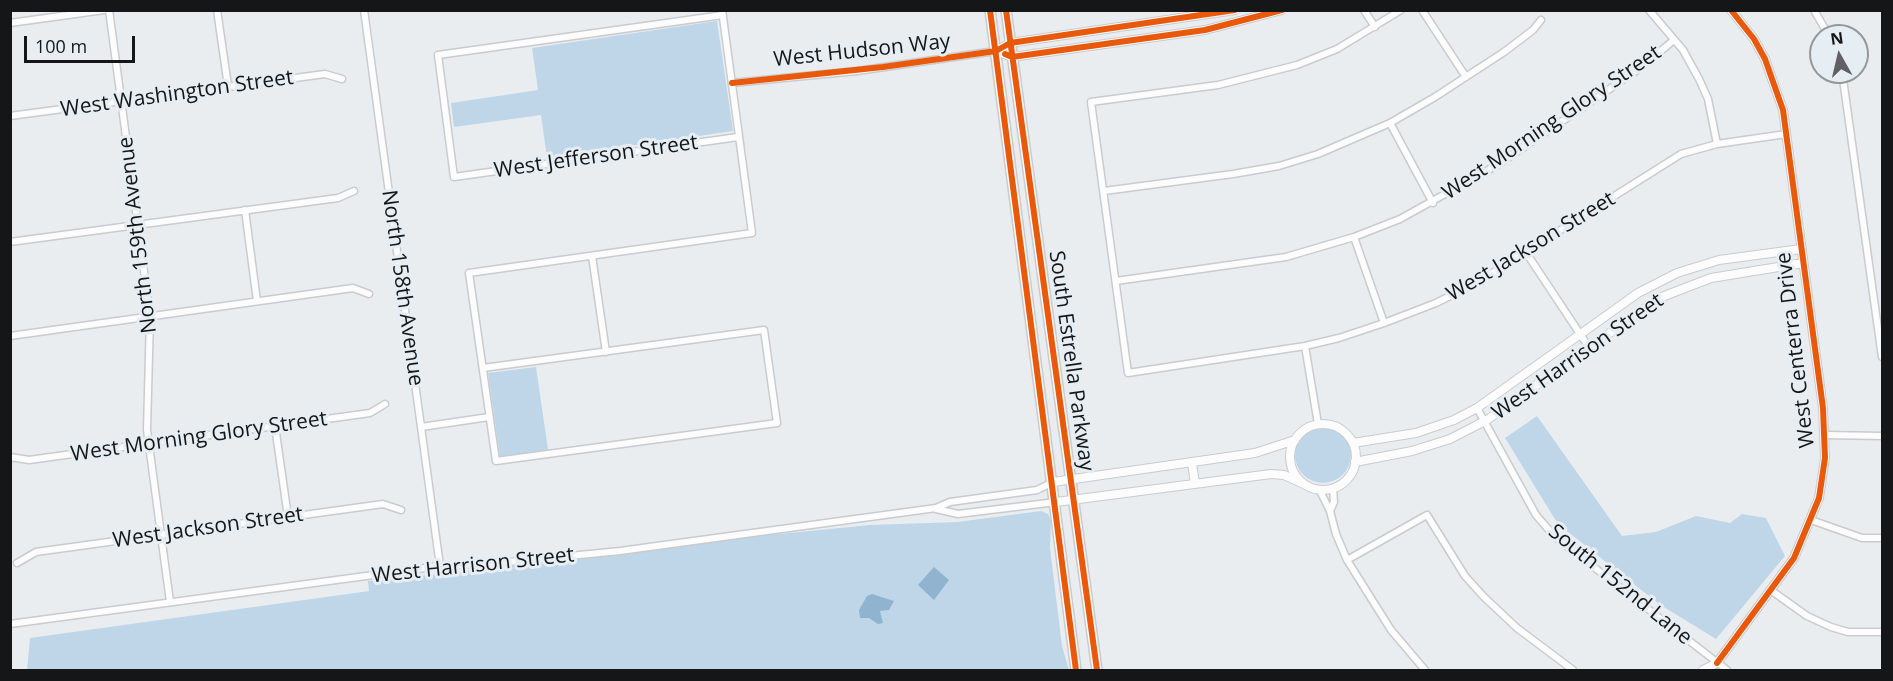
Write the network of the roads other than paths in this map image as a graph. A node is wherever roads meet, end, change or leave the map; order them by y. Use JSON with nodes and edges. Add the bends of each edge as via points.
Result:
{"nodes":[{"id":1,"x":107,"y":10,"type":"edge"},
{"id":2,"x":217,"y":10,"type":"edge"},
{"id":3,"x":364,"y":10,"type":"edge"},
{"id":4,"x":990,"y":10,"type":"edge"},
{"id":5,"x":1006,"y":10,"type":"edge"},
{"id":6,"x":1235,"y":10,"type":"edge"},
{"id":7,"x":1253,"y":10,"type":"edge"},
{"id":8,"x":1282,"y":10,"type":"edge"},
{"id":9,"x":1364,"y":10,"type":"edge"},
{"id":10,"x":1401,"y":10,"type":"edge"},
{"id":11,"x":1422,"y":10,"type":"edge"},
{"id":12,"x":1649,"y":10,"type":"edge"},
{"id":13,"x":1731,"y":10,"type":"edge"},
{"id":14,"x":1814,"y":10,"type":"edge"},
{"id":15,"x":722,"y":13,"type":"edge"},
{"id":16,"x":1255,"y":19,"type":"junction"},
{"id":17,"x":1541,"y":20,"type":"dead end"},
{"id":18,"x":10,"y":23,"type":"edge"},
{"id":19,"x":1822,"y":24,"type":"edge"},
{"id":20,"x":1375,"y":27,"type":"junction"},
{"id":21,"x":1674,"y":40,"type":"junction"},
{"id":22,"x":1010,"y":43,"type":"junction"},
{"id":23,"x":996,"y":51,"type":"junction"},
{"id":24,"x":1012,"y":57,"type":"junction"},
{"id":25,"x":1466,"y":77,"type":"junction"},
{"id":26,"x":342,"y":79,"type":"dead end"},
{"id":27,"x":732,"y":82,"type":"junction"},
{"id":28,"x":1844,"y":84,"type":"edge"},
{"id":29,"x":228,"y":86,"type":"junction"},
{"id":30,"x":122,"y":101,"type":"junction"},
{"id":31,"x":10,"y":116,"type":"edge"},
{"id":32,"x":1390,"y":123,"type":"junction"},
{"id":33,"x":1786,"y":134,"type":"junction"},
{"id":34,"x":738,"y":137,"type":"junction"},
{"id":35,"x":1717,"y":144,"type":"junction"},
{"id":36,"x":354,"y":191,"type":"dead end"},
{"id":37,"x":1104,"y":191,"type":"junction"},
{"id":38,"x":1433,"y":203,"type":"junction"},
{"id":39,"x":245,"y":210,"type":"junction"},
{"id":40,"x":138,"y":225,"type":"junction"},
{"id":41,"x":1354,"y":237,"type":"junction"},
{"id":42,"x":10,"y":242,"type":"edge"},
{"id":43,"x":1801,"y":249,"type":"junction"},
{"id":44,"x":1527,"y":254,"type":"junction"},
{"id":45,"x":592,"y":256,"type":"junction"},
{"id":46,"x":1803,"y":263,"type":"junction"},
{"id":47,"x":1116,"y":281,"type":"junction"},
{"id":48,"x":369,"y":294,"type":"dead end"},
{"id":49,"x":257,"y":301,"type":"junction"},
{"id":50,"x":150,"y":316,"type":"junction"},
{"id":51,"x":1384,"y":323,"type":"junction"},
{"id":52,"x":1580,"y":335,"type":"junction"},
{"id":53,"x":10,"y":336,"type":"edge"},
{"id":54,"x":1305,"y":346,"type":"junction"},
{"id":55,"x":1588,"y":346,"type":"junction"},
{"id":56,"x":606,"y":352,"type":"junction"},
{"id":57,"x":1882,"y":357,"type":"edge"},
{"id":58,"x":483,"y":368,"type":"junction"},
{"id":59,"x":384,"y":404,"type":"dead end"},
{"id":60,"x":1477,"y":408,"type":"junction"},
{"id":61,"x":489,"y":417,"type":"junction"},
{"id":62,"x":1484,"y":422,"type":"junction"},
{"id":63,"x":1318,"y":424,"type":"junction"},
{"id":64,"x":275,"y":426,"type":"junction"},
{"id":65,"x":421,"y":427,"type":"junction"},
{"id":66,"x":1824,"y":435,"type":"junction"},
{"id":67,"x":1882,"y":436,"type":"edge"},
{"id":68,"x":1295,"y":440,"type":"junction"},
{"id":69,"x":1353,"y":443,"type":"junction"},
{"id":70,"x":149,"y":444,"type":"junction"},
{"id":71,"x":10,"y":457,"type":"edge"},
{"id":72,"x":1355,"y":462,"type":"junction"},
{"id":73,"x":1192,"y":463,"type":"junction"},
{"id":74,"x":1071,"y":479,"type":"junction"},
{"id":75,"x":1053,"y":482,"type":"junction"},
{"id":76,"x":1304,"y":483,"type":"junction"},
{"id":77,"x":1195,"y":484,"type":"junction"},
{"id":78,"x":1333,"y":488,"type":"junction"},
{"id":79,"x":1319,"y":489,"type":"junction"},
{"id":80,"x":1074,"y":500,"type":"junction"},
{"id":81,"x":1056,"y":502,"type":"junction"},
{"id":82,"x":936,"y":508,"type":"junction"},
{"id":83,"x":401,"y":510,"type":"dead end"},
{"id":84,"x":1330,"y":511,"type":"junction"},
{"id":85,"x":288,"y":517,"type":"junction"},
{"id":86,"x":1811,"y":520,"type":"junction"},
{"id":87,"x":161,"y":535,"type":"junction"},
{"id":88,"x":1882,"y":538,"type":"edge"},
{"id":89,"x":1347,"y":560,"type":"junction"},
{"id":90,"x":17,"y":563,"type":"dead end"},
{"id":91,"x":440,"y":566,"type":"junction"},
{"id":92,"x":1772,"y":591,"type":"junction"},
{"id":93,"x":170,"y":602,"type":"junction"},
{"id":94,"x":10,"y":624,"type":"edge"},
{"id":95,"x":1882,"y":632,"type":"edge"},
{"id":96,"x":1717,"y":667,"type":"edge"},
{"id":97,"x":1077,"y":669,"type":"edge"},
{"id":98,"x":1097,"y":670,"type":"edge"},
{"id":99,"x":1425,"y":670,"type":"edge"},
{"id":100,"x":1573,"y":670,"type":"edge"},
{"id":101,"x":1703,"y":670,"type":"edge"},
{"id":102,"x":1727,"y":670,"type":"edge"}],
"edges":[{"from":1,"to":18,"type":"street"},
{"from":1,"to":30,"type":"street","name":"North 159th Avenue"},
{"from":2,"to":29,"type":"street"},
{"from":3,"to":65,"type":"street","name":"North 158th Avenue"},
{"from":4,"to":23,"type":"main road","name":"South Estrella Parkway"},
{"from":5,"to":22,"type":"main road","name":"South Estrella Parkway"},
{"from":6,"to":22,"type":"street"},
{"from":7,"to":16,"type":"street"},
{"from":8,"to":16,"type":"street"},
{"from":9,"to":20,"type":"street"},
{"from":10,"to":20,"type":"street"},
{"from":11,"to":25,"type":"street"},
{"from":12,"to":21,"type":"street"},
{"from":13,"to":33,"type":"street","name":"West Centerra Drive","via":[[1765,59],[1783,110]]},
{"from":14,"to":19,"type":"street"},
{"from":15,"to":27,"type":"street"},
{"from":15,"to":34,"type":"street","name":"West Jefferson Street","via":[[438,55],[454,177]]},
{"from":16,"to":24,"type":"street","via":[[1205,30]]},
{"from":17,"to":25,"type":"street","via":[[1526,36]]},
{"from":20,"to":37,"type":"street","via":[[1337,49],[1263,75],[1091,102]]},
{"from":21,"to":35,"type":"street","via":[[1704,89]]},
{"from":21,"to":38,"type":"street","name":"West Morning Glory Street","via":[[1639,69],[1527,145]]},
{"from":22,"to":23,"type":"street"},
{"from":22,"to":24,"type":"main road","name":"South Estrella Parkway"},
{"from":23,"to":24,"type":"street"},
{"from":23,"to":27,"type":"street","name":"West Hudson Way","via":[[857,71]]},
{"from":23,"to":75,"type":"main road","name":"South Estrella Parkway"},
{"from":24,"to":74,"type":"main road","name":"South Estrella Parkway"},
{"from":25,"to":32,"type":"street"},
{"from":26,"to":29,"type":"street","name":"West Washington Street","via":[[325,74]]},
{"from":27,"to":34,"type":"street"},
{"from":28,"to":57,"type":"street"},
{"from":29,"to":30,"type":"street","name":"West Washington Street"},
{"from":30,"to":31,"type":"street","name":"West Washington Street"},
{"from":30,"to":40,"type":"street","name":"North 159th Avenue"},
{"from":32,"to":37,"type":"street","via":[[1279,166]]},
{"from":32,"to":38,"type":"street"},
{"from":33,"to":35,"type":"street","name":"West Jackson Street"},
{"from":33,"to":43,"type":"street","name":"West Centerra Drive"},
{"from":34,"to":45,"type":"street","via":[[752,234]]},
{"from":35,"to":44,"type":"street","name":"West Jackson Street","via":[[1681,154]]},
{"from":36,"to":39,"type":"street","via":[[338,198]]},
{"from":37,"to":47,"type":"street"},
{"from":38,"to":41,"type":"street","name":"West Morning Glory Street"},
{"from":39,"to":40,"type":"street"},
{"from":39,"to":49,"type":"street"},
{"from":40,"to":42,"type":"street"},
{"from":40,"to":50,"type":"street","name":"North 159th Avenue"},
{"from":41,"to":47,"type":"street","name":"West Morning Glory Street","via":[[1286,257]]},
{"from":41,"to":51,"type":"street"},
{"from":43,"to":46,"type":"street","name":"West Centerra Drive"},
{"from":43,"to":52,"type":"street","name":"West Harrison Street","via":[[1719,260],[1677,273],[1638,293]]},
{"from":44,"to":51,"type":"street","name":"West Jackson Street","via":[[1436,303]]},
{"from":44,"to":52,"type":"street"},
{"from":45,"to":56,"type":"street"},
{"from":45,"to":58,"type":"street","via":[[469,273]]},
{"from":46,"to":55,"type":"street","name":"West Harrison Street","via":[[1700,281],[1659,298]]},
{"from":46,"to":66,"type":"street","name":"West Centerra Drive"},
{"from":47,"to":54,"type":"street","name":"West Jackson Street","via":[[1128,373]]},
{"from":48,"to":49,"type":"street","via":[[353,288]]},
{"from":49,"to":50,"type":"street"},
{"from":50,"to":53,"type":"street"},
{"from":50,"to":70,"type":"street","name":"North 159th Avenue"},
{"from":51,"to":54,"type":"street","name":"West Jackson Street"},
{"from":52,"to":55,"type":"street"},
{"from":52,"to":60,"type":"street","name":"West Harrison Street"},
{"from":54,"to":63,"type":"street"},
{"from":55,"to":62,"type":"street","name":"West Harrison Street"},
{"from":56,"to":58,"type":"street"},
{"from":56,"to":61,"type":"street","via":[[764,330],[777,423],[496,461]]},
{"from":58,"to":61,"type":"street"},
{"from":59,"to":64,"type":"street","name":"West Morning Glory Street","via":[[370,413]]},
{"from":60,"to":62,"type":"street","name":"South 152nd Lane"},
{"from":60,"to":69,"type":"street","name":"West Harrison Street","via":[[1416,433]]},
{"from":61,"to":65,"type":"street"},
{"from":62,"to":72,"type":"street","name":"West Harrison Street","via":[[1450,439],[1412,451]]},
{"from":62,"to":96,"type":"street","name":"South 152nd Lane","via":[[1536,515],[1555,537]]},
{"from":63,"to":68,"type":"street","via":[[1301,432]]},
{"from":63,"to":69,"type":"street","via":[[1338,428]]},
{"from":64,"to":70,"type":"street","name":"West Morning Glory Street"},
{"from":64,"to":85,"type":"street"},
{"from":65,"to":91,"type":"street","name":"North 158th Avenue"},
{"from":66,"to":67,"type":"street"},
{"from":66,"to":86,"type":"street","name":"West Centerra Drive","via":[[1823,480]]},
{"from":68,"to":73,"type":"street","name":"West Harrison Street","via":[[1270,450]]},
{"from":68,"to":76,"type":"street","via":[[1290,459]]},
{"from":69,"to":72,"type":"street"},
{"from":70,"to":71,"type":"street","name":"West Morning Glory Street","via":[[29,460]]},
{"from":70,"to":87,"type":"street","name":"North 159th Avenue"},
{"from":72,"to":78,"type":"street","via":[[1346,480]]},
{"from":73,"to":74,"type":"street","name":"West Harrison Street"},
{"from":73,"to":77,"type":"street"},
{"from":74,"to":75,"type":"street","name":"West Harrison Street"},
{"from":74,"to":80,"type":"main road","name":"South Estrella Parkway"},
{"from":75,"to":81,"type":"main road","name":"South Estrella Parkway"},
{"from":75,"to":82,"type":"street","name":"West Harrison Street","via":[[1037,490],[950,502]]},
{"from":76,"to":77,"type":"street","name":"West Harrison Street","via":[[1271,474]]},
{"from":76,"to":79,"type":"street"},
{"from":77,"to":80,"type":"street","name":"West Harrison Street"},
{"from":78,"to":79,"type":"street"},
{"from":78,"to":84,"type":"street"},
{"from":79,"to":84,"type":"street"},
{"from":80,"to":81,"type":"street","name":"West Harrison Street"},
{"from":80,"to":98,"type":"main road","name":"South Estrella Parkway"},
{"from":81,"to":82,"type":"street","name":"West Harrison Street","via":[[958,514]]},
{"from":81,"to":97,"type":"main road","name":"South Estrella Parkway"},
{"from":82,"to":91,"type":"street","name":"West Harrison Street","via":[[620,551]]},
{"from":83,"to":85,"type":"street","name":"West Jackson Street","via":[[383,504]]},
{"from":84,"to":89,"type":"street"},
{"from":85,"to":87,"type":"street","name":"West Jackson Street"},
{"from":86,"to":88,"type":"street","via":[[1862,538]]},
{"from":86,"to":92,"type":"street","name":"West Centerra Drive","via":[[1794,558]]},
{"from":87,"to":90,"type":"street","name":"West Jackson Street","via":[[36,552]]},
{"from":87,"to":93,"type":"street","name":"North 159th Avenue"},
{"from":89,"to":99,"type":"street","via":[[1391,630]]},
{"from":89,"to":100,"type":"street","via":[[1427,515],[1465,576],[1484,597]]},
{"from":91,"to":93,"type":"street","name":"West Harrison Street"},
{"from":92,"to":95,"type":"street","via":[[1807,616],[1831,627],[1848,632]]},
{"from":92,"to":96,"type":"street","name":"West Centerra Drive"},
{"from":93,"to":94,"type":"street","name":"West Harrison Street"},
{"from":96,"to":101,"type":"street","name":"West Centerra Drive"},
{"from":96,"to":102,"type":"street","name":"South 152nd Lane"}]}
